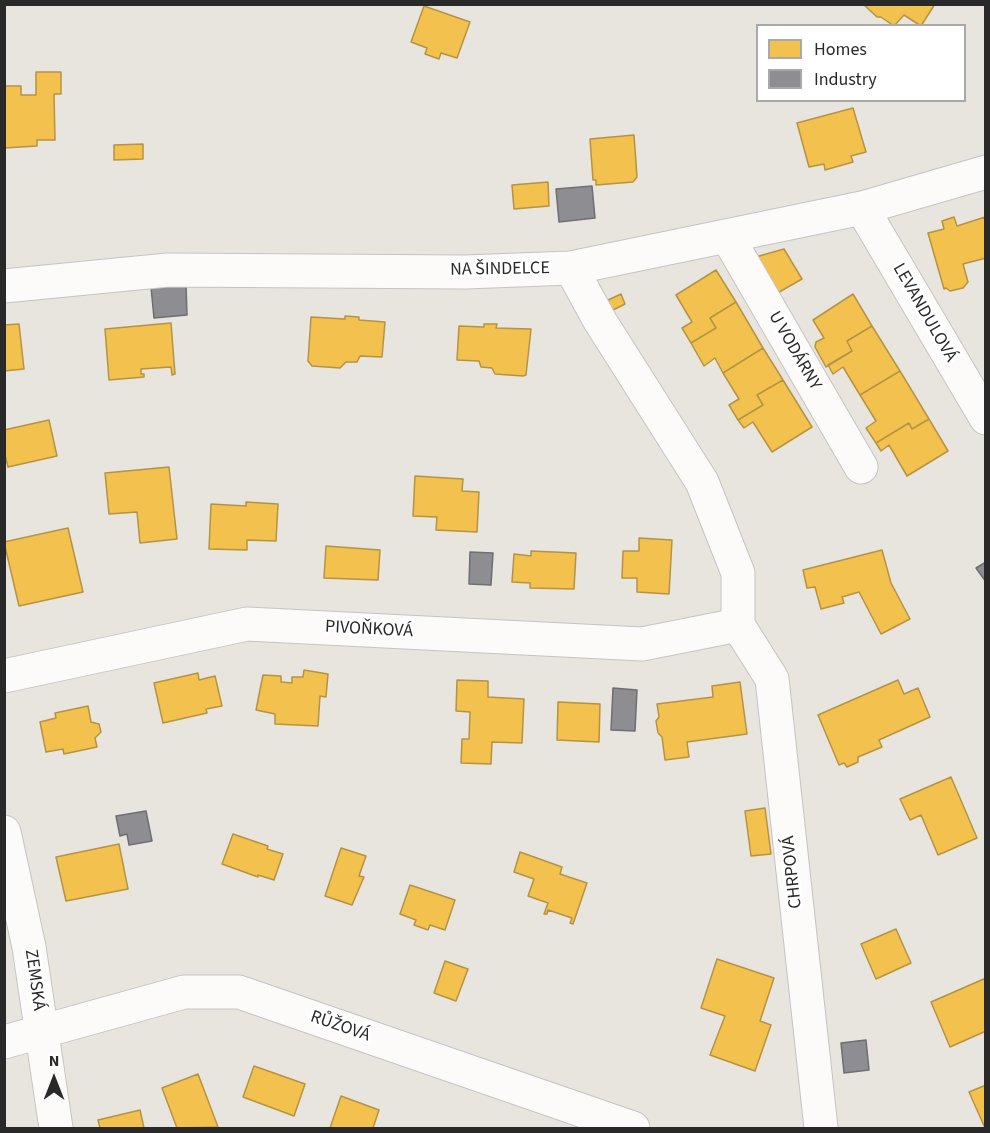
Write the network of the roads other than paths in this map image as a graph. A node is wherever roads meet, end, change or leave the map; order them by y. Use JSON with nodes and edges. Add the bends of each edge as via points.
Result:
{"nodes":[{"id":1,"x":986,"y":172,"type":"edge"},
{"id":2,"x":862,"y":208,"type":"junction"},
{"id":3,"x":727,"y":236,"type":"junction"},
{"id":4,"x":571,"y":268,"type":"junction"},
{"id":5,"x":4,"y":286,"type":"edge"},
{"id":6,"x":986,"y":418,"type":"edge"},
{"id":7,"x":861,"y":467,"type":"dead end"},
{"id":8,"x":738,"y":625,"type":"junction"},
{"id":9,"x":4,"y":676,"type":"edge"},
{"id":10,"x":4,"y":832,"type":"edge"},
{"id":11,"x":41,"y":1033,"type":"junction"},
{"id":12,"x":4,"y":1042,"type":"edge"},
{"id":13,"x":56,"y":1128,"type":"edge"},
{"id":14,"x":633,"y":1128,"type":"edge"},
{"id":15,"x":821,"y":1128,"type":"edge"}],
"edges":[{"from":1,"to":2,"type":"street","name":"NA ŠINDELCE"},
{"from":2,"to":3,"type":"street","name":"NA ŠINDELCE"},
{"from":2,"to":6,"type":"street","name":"LEVANDULOVÁ"},
{"from":3,"to":4,"type":"street","name":"NA ŠINDELCE"},
{"from":3,"to":7,"type":"street","name":"U VODÁRNY"},
{"from":4,"to":5,"type":"street","name":"NA ŠINDELCE","via":[[465,272],[168,270]]},
{"from":4,"to":8,"type":"street","via":[[702,482],[738,573]]},
{"from":8,"to":9,"type":"street","name":"PIVOŇKOVÁ","via":[[642,644],[247,624]]},
{"from":8,"to":15,"type":"street","name":"CHRPOVÁ","via":[[772,679]]},
{"from":10,"to":11,"type":"street","name":"ZEMSKÁ","via":[[29,947]]},
{"from":11,"to":12,"type":"street","name":"RŮŽOVÁ"},
{"from":11,"to":13,"type":"street","name":"ZEMSKÁ"},
{"from":11,"to":14,"type":"street","name":"RŮŽOVÁ","via":[[184,992],[239,992]]}]}
